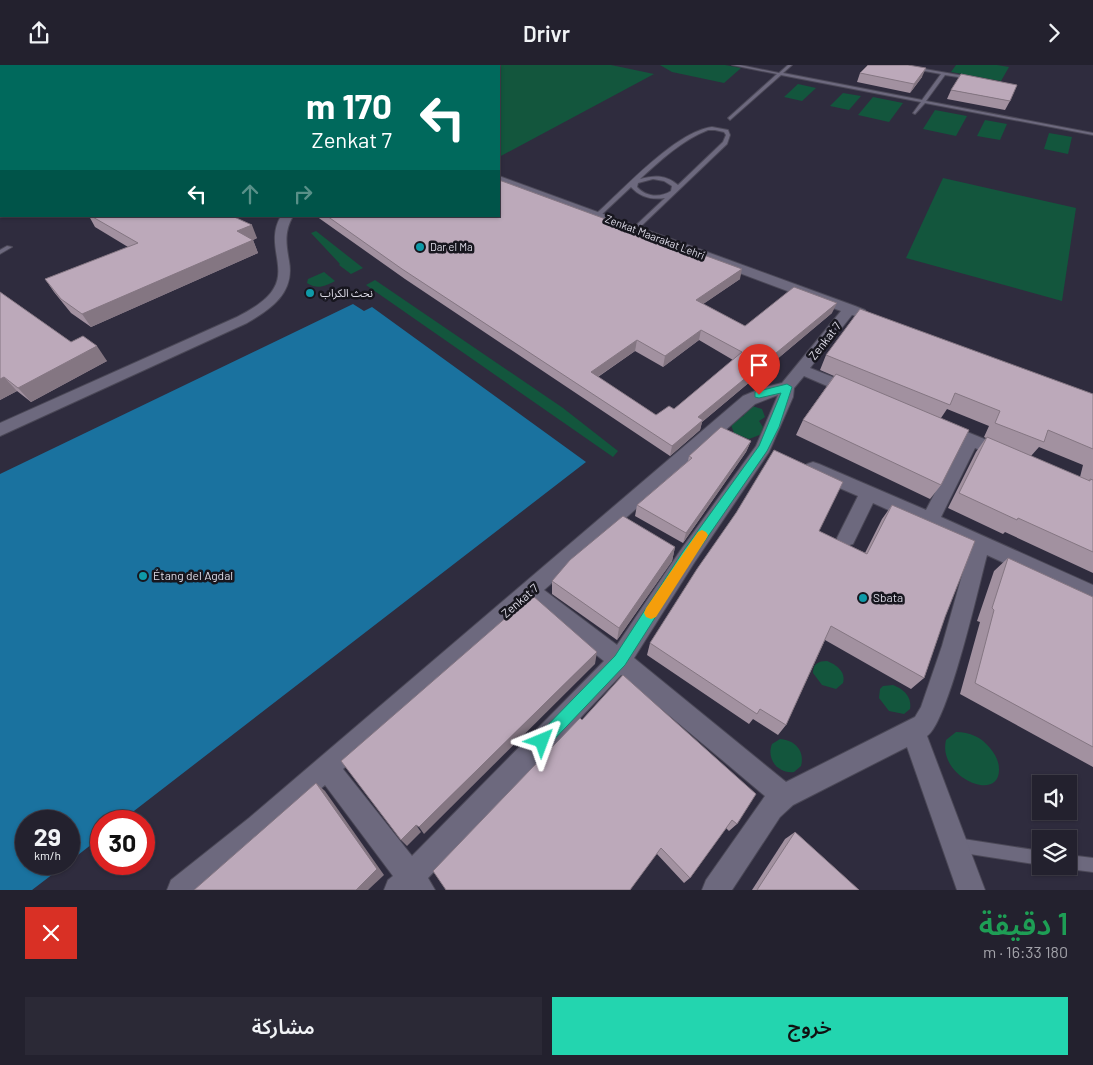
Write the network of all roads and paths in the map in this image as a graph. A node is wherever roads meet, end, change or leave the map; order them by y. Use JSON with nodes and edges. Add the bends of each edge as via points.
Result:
{"nodes":[{"id":1,"x":734,"y":65,"type":"edge"},
{"id":2,"x":790,"y":65,"type":"edge"},
{"id":3,"x":909,"y":67,"type":"edge"},
{"id":4,"x":944,"y":73,"type":"junction"},
{"id":5,"x":780,"y":74,"type":"junction"},
{"id":6,"x":979,"y":79,"type":"edge"},
{"id":7,"x":923,"y":101,"type":"junction"},
{"id":8,"x":915,"y":113,"type":"dead end"},
{"id":9,"x":730,"y":119,"type":"junction"},
{"id":10,"x":707,"y":129,"type":"junction"},
{"id":11,"x":728,"y":135,"type":"junction"},
{"id":12,"x":1093,"y":135,"type":"edge"},
{"id":13,"x":500,"y":179,"type":"edge"},
{"id":14,"x":636,"y":182,"type":"junction"},
{"id":15,"x":674,"y":192,"type":"junction"},
{"id":16,"x":598,"y":215,"type":"junction"},
{"id":17,"x":286,"y":217,"type":"edge"},
{"id":18,"x":635,"y":229,"type":"junction"},
{"id":19,"x":9,"y":247,"type":"dead end"},
{"id":20,"x":0,"y":252,"type":"edge"},
{"id":21,"x":859,"y":313,"type":"joint"},
{"id":22,"x":802,"y":370,"type":"junction"},
{"id":23,"x":787,"y":387,"type":"junction"},
{"id":24,"x":864,"y":396,"type":"edge"},
{"id":25,"x":926,"y":422,"type":"edge"},
{"id":26,"x":0,"y":430,"type":"edge"},
{"id":27,"x":971,"y":440,"type":"junction"},
{"id":28,"x":748,"y":441,"type":"junction"},
{"id":29,"x":1014,"y":458,"type":"edge"},
{"id":30,"x":798,"y":463,"type":"edge"},
{"id":31,"x":869,"y":492,"type":"junction"},
{"id":32,"x":930,"y":520,"type":"junction"},
{"id":33,"x":846,"y":538,"type":"dead end"},
{"id":34,"x":980,"y":544,"type":"junction"},
{"id":35,"x":531,"y":592,"type":"junction"},
{"id":36,"x":1093,"y":595,"type":"edge"},
{"id":37,"x":620,"y":660,"type":"junction"},
{"id":38,"x":913,"y":731,"type":"junction"},
{"id":39,"x":326,"y":767,"type":"junction"},
{"id":40,"x":784,"y":796,"type":"junction"},
{"id":41,"x":954,"y":845,"type":"junction"},
{"id":42,"x":1032,"y":856,"type":"edge"},
{"id":43,"x":1077,"y":863,"type":"edge"},
{"id":44,"x":1093,"y":865,"type":"edge"},
{"id":45,"x":410,"y":886,"type":"edge"},
{"id":46,"x":181,"y":890,"type":"edge"},
{"id":47,"x":716,"y":890,"type":"edge"},
{"id":48,"x":971,"y":890,"type":"edge"}],
"edges":[{"from":1,"to":5,"type":"lane"},
{"from":2,"to":5,"type":"lane"},
{"from":3,"to":4,"type":"lane"},
{"from":4,"to":6,"type":"lane"},
{"from":4,"to":7,"type":"lane"},
{"from":5,"to":7,"type":"lane"},
{"from":5,"to":9,"type":"lane"},
{"from":7,"to":8,"type":"lane"},
{"from":7,"to":12,"type":"lane"},
{"from":9,"to":10,"type":"lane"},
{"from":9,"to":11,"type":"lane"},
{"from":10,"to":11,"type":"lane","via":[[726,131]]},
{"from":10,"to":14,"type":"lane","via":[[684,140]]},
{"from":11,"to":15,"type":"lane","via":[[725,143]]},
{"from":13,"to":16,"type":"street","name":"Zenkat Maarakat Lehri"},
{"from":14,"to":15,"type":"lane","via":[[660,178],[675,185]]},
{"from":14,"to":15,"type":"lane","via":[[634,187],[645,195],[659,197]]},
{"from":14,"to":16,"type":"lane"},
{"from":15,"to":18,"type":"lane"},
{"from":16,"to":18,"type":"street","name":"Zenkat Maarakat Lehri"},
{"from":17,"to":26,"type":"street","via":[[278,236],[283,282],[265,305],[242,320]]},
{"from":18,"to":21,"type":"street","name":"Zenkat Maarakat Lehri"},
{"from":19,"to":20,"type":"lane"},
{"from":21,"to":22,"type":"street","name":"Zenkat 7"},
{"from":22,"to":23,"type":"street","name":"Zenkat 7"},
{"from":22,"to":24,"type":"street"},
{"from":23,"to":28,"type":"street","via":[[774,427]]},
{"from":23,"to":28,"type":"street","name":"Zenkat 7","via":[[749,400]]},
{"from":25,"to":27,"type":"street"},
{"from":27,"to":29,"type":"street"},
{"from":27,"to":32,"type":"street"},
{"from":28,"to":35,"type":"street","name":"Zenkat 7","via":[[623,521]]},
{"from":28,"to":37,"type":"street","via":[[679,553]]},
{"from":30,"to":31,"type":"street"},
{"from":31,"to":32,"type":"street"},
{"from":31,"to":33,"type":"street"},
{"from":32,"to":34,"type":"street"},
{"from":34,"to":36,"type":"street"},
{"from":34,"to":38,"type":"street","via":[[953,646],[930,713]]},
{"from":35,"to":37,"type":"street"},
{"from":35,"to":39,"type":"street","name":"Zenkat 7"},
{"from":37,"to":40,"type":"street"},
{"from":37,"to":45,"type":"street"},
{"from":38,"to":40,"type":"street"},
{"from":38,"to":41,"type":"street"},
{"from":39,"to":45,"type":"street"},
{"from":39,"to":46,"type":"street","name":"Zenkat 7"},
{"from":40,"to":47,"type":"street","via":[[771,808]]},
{"from":41,"to":42,"type":"lane"},
{"from":41,"to":48,"type":"street"},
{"from":43,"to":44,"type":"lane"}]}
